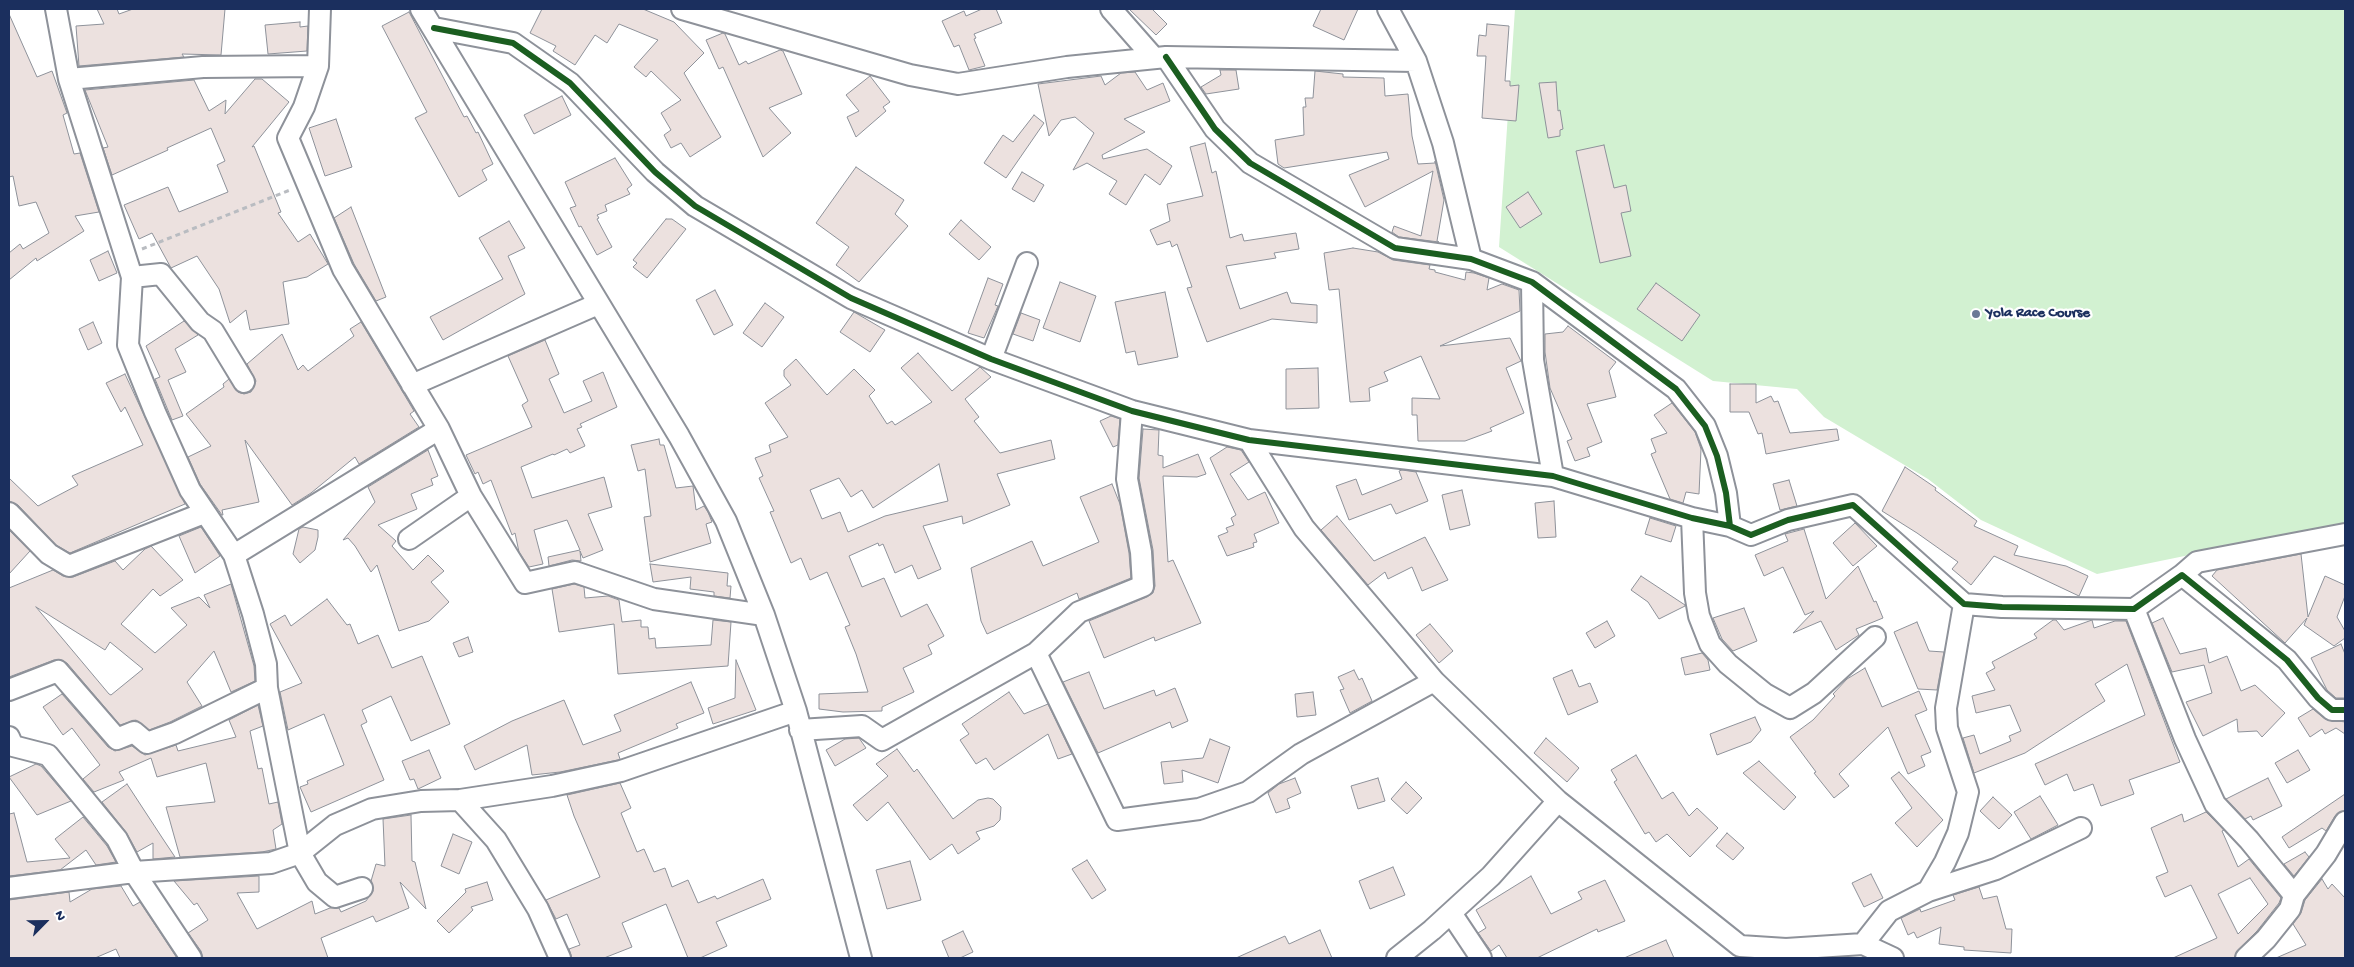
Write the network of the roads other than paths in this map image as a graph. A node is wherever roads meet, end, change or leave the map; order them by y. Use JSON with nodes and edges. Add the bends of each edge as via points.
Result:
{"nodes":[{"id":1,"x":56,"y":9,"type":"edge"},
{"id":2,"x":320,"y":9,"type":"edge"},
{"id":3,"x":421,"y":9,"type":"edge"},
{"id":4,"x":682,"y":9,"type":"edge"},
{"id":5,"x":1111,"y":9,"type":"edge"},
{"id":6,"x":1388,"y":9,"type":"edge"},
{"id":7,"x":434,"y":28,"type":"junction"},
{"id":8,"x":1160,"y":57,"type":"junction"},
{"id":9,"x":1416,"y":61,"type":"junction"},
{"id":10,"x":318,"y":66,"type":"junction"},
{"id":11,"x":70,"y":79,"type":"junction"},
{"id":12,"x":1471,"y":259,"type":"junction"},
{"id":13,"x":1027,"y":263,"type":"dead end"},
{"id":14,"x":132,"y":277,"type":"junction"},
{"id":15,"x":1532,"y":282,"type":"junction"},
{"id":16,"x":598,"y":304,"type":"junction"},
{"id":17,"x":990,"y":359,"type":"junction"},
{"id":18,"x":244,"y":382,"type":"dead end"},
{"id":19,"x":412,"y":385,"type":"junction"},
{"id":20,"x":1132,"y":411,"type":"junction"},
{"id":21,"x":438,"y":429,"type":"junction"},
{"id":22,"x":1249,"y":440,"type":"junction"},
{"id":23,"x":1553,"y":476,"type":"junction"},
{"id":24,"x":471,"y":496,"type":"junction"},
{"id":25,"x":9,"y":513,"type":"edge"},
{"id":26,"x":204,"y":513,"type":"junction"},
{"id":27,"x":1692,"y":518,"type":"junction"},
{"id":28,"x":1730,"y":526,"type":"junction"},
{"id":29,"x":2345,"y":534,"type":"edge"},
{"id":30,"x":409,"y":539,"type":"dead end"},
{"id":31,"x":234,"y":555,"type":"junction"},
{"id":32,"x":2182,"y":574,"type":"junction"},
{"id":33,"x":1964,"y":604,"type":"junction"},
{"id":34,"x":2134,"y":609,"type":"junction"},
{"id":35,"x":764,"y":615,"type":"junction"},
{"id":36,"x":1875,"y":637,"type":"dead end"},
{"id":37,"x":1036,"y":652,"type":"junction"},
{"id":38,"x":1434,"y":681,"type":"junction"},
{"id":39,"x":267,"y":688,"type":"junction"},
{"id":40,"x":9,"y":690,"type":"edge"},
{"id":41,"x":2345,"y":710,"type":"edge"},
{"id":42,"x":798,"y":721,"type":"junction"},
{"id":43,"x":9,"y":737,"type":"edge"},
{"id":44,"x":460,"y":800,"type":"junction"},
{"id":45,"x":1558,"y":801,"type":"junction"},
{"id":46,"x":2345,"y":822,"type":"edge"},
{"id":47,"x":2081,"y":828,"type":"dead end"},
{"id":48,"x":2336,"y":851,"type":"edge"},
{"id":49,"x":300,"y":853,"type":"junction"},
{"id":50,"x":134,"y":872,"type":"junction"},
{"id":51,"x":9,"y":888,"type":"edge"},
{"id":52,"x":362,"y":888,"type":"dead end"},
{"id":53,"x":1928,"y":891,"type":"junction"},
{"id":54,"x":2294,"y":895,"type":"junction"},
{"id":55,"x":1451,"y":912,"type":"junction"},
{"id":56,"x":1863,"y":944,"type":"junction"},
{"id":57,"x":1784,"y":954,"type":"edge"},
{"id":58,"x":191,"y":958,"type":"edge"},
{"id":59,"x":560,"y":958,"type":"edge"},
{"id":60,"x":860,"y":958,"type":"edge"},
{"id":61,"x":1397,"y":958,"type":"edge"},
{"id":62,"x":1481,"y":958,"type":"edge"},
{"id":63,"x":1893,"y":958,"type":"edge"},
{"id":64,"x":2246,"y":958,"type":"edge"}],
"edges":[{"from":1,"to":11,"type":"street"},
{"from":2,"to":10,"type":"street"},
{"from":3,"to":7,"type":"street"},
{"from":4,"to":8,"type":"street","via":[[910,75],[958,84]]},
{"from":5,"to":8,"type":"street"},
{"from":6,"to":9,"type":"street"},
{"from":7,"to":16,"type":"street"},
{"from":7,"to":17,"type":"street","via":[[513,43],[570,83],[655,172],[695,206],[851,298]]},
{"from":8,"to":9,"type":"street"},
{"from":8,"to":12,"type":"street","via":[[1215,129],[1250,163],[1395,248]]},
{"from":9,"to":12,"type":"street","via":[[1444,143]]},
{"from":10,"to":11,"type":"street","via":[[203,67]]},
{"from":10,"to":19,"type":"street","via":[[304,107],[288,138],[343,269]]},
{"from":11,"to":14,"type":"street"},
{"from":12,"to":15,"type":"street"},
{"from":13,"to":17,"type":"street"},
{"from":14,"to":18,"type":"street","via":[[161,274],[200,322],[213,331]]},
{"from":14,"to":26,"type":"street","via":[[128,345],[154,412]]},
{"from":15,"to":23,"type":"street","via":[[1533,360]]},
{"from":15,"to":28,"type":"street","via":[[1676,389],[1705,426],[1717,456]]},
{"from":16,"to":19,"type":"street"},
{"from":16,"to":35,"type":"street","via":[[679,436],[726,521]]},
{"from":17,"to":20,"type":"street"},
{"from":19,"to":21,"type":"street"},
{"from":20,"to":22,"type":"street"},
{"from":20,"to":37,"type":"street","via":[[1127,479],[1141,552],[1143,586],[1079,612]]},
{"from":21,"to":24,"type":"street"},
{"from":21,"to":31,"type":"street"},
{"from":22,"to":23,"type":"street"},
{"from":22,"to":38,"type":"street","via":[[1304,528]]},
{"from":23,"to":27,"type":"street"},
{"from":24,"to":30,"type":"street"},
{"from":24,"to":35,"type":"street","via":[[525,583],[575,572],[654,599]]},
{"from":25,"to":26,"type":"street","via":[[49,554],[69,566]]},
{"from":26,"to":31,"type":"street"},
{"from":27,"to":28,"type":"street"},
{"from":27,"to":36,"type":"street","via":[[1698,616],[1710,644],[1728,664],[1765,694],[1790,708],[1814,693]]},
{"from":28,"to":33,"type":"street","via":[[1751,536],[1788,520],[1852,505]]},
{"from":29,"to":32,"type":"street","via":[[2197,562]]},
{"from":31,"to":39,"type":"street","via":[[266,664]]},
{"from":32,"to":34,"type":"street"},
{"from":32,"to":41,"type":"street","via":[[2287,660],[2332,710]]},
{"from":33,"to":34,"type":"street"},
{"from":33,"to":53,"type":"street","via":[[1946,708],[1947,728],[1968,792],[1958,832]]},
{"from":34,"to":54,"type":"street","via":[[2185,739],[2215,804]]},
{"from":35,"to":42,"type":"street"},
{"from":37,"to":38,"type":"street","via":[[1117,820],[1199,810],[1248,792],[1301,754]]},
{"from":37,"to":42,"type":"street","via":[[882,740],[862,726]]},
{"from":38,"to":45,"type":"street"},
{"from":39,"to":40,"type":"street","via":[[147,744],[134,732],[116,738],[58,671]]},
{"from":39,"to":49,"type":"street"},
{"from":42,"to":44,"type":"street","via":[[621,771],[552,786]]},
{"from":42,"to":60,"type":"street"},
{"from":43,"to":50,"type":"street","via":[[13,746],[48,754],[117,839]]},
{"from":44,"to":49,"type":"street","via":[[421,801],[372,809],[335,825]]},
{"from":44,"to":59,"type":"street","via":[[496,840],[538,909]]},
{"from":45,"to":55,"type":"street","via":[[1491,876]]},
{"from":45,"to":57,"type":"street","via":[[1740,946]]},
{"from":46,"to":48,"type":"street"},
{"from":47,"to":53,"type":"street","via":[[1996,869]]},
{"from":48,"to":54,"type":"street"},
{"from":49,"to":50,"type":"street","via":[[270,863]]},
{"from":49,"to":52,"type":"street","via":[[317,882],[335,898]]},
{"from":50,"to":51,"type":"street"},
{"from":50,"to":58,"type":"street"},
{"from":53,"to":56,"type":"street","via":[[1889,911]]},
{"from":54,"to":64,"type":"street","via":[[2290,909]]},
{"from":55,"to":61,"type":"street"},
{"from":55,"to":62,"type":"street"},
{"from":56,"to":57,"type":"street"},
{"from":56,"to":63,"type":"street"}]}
